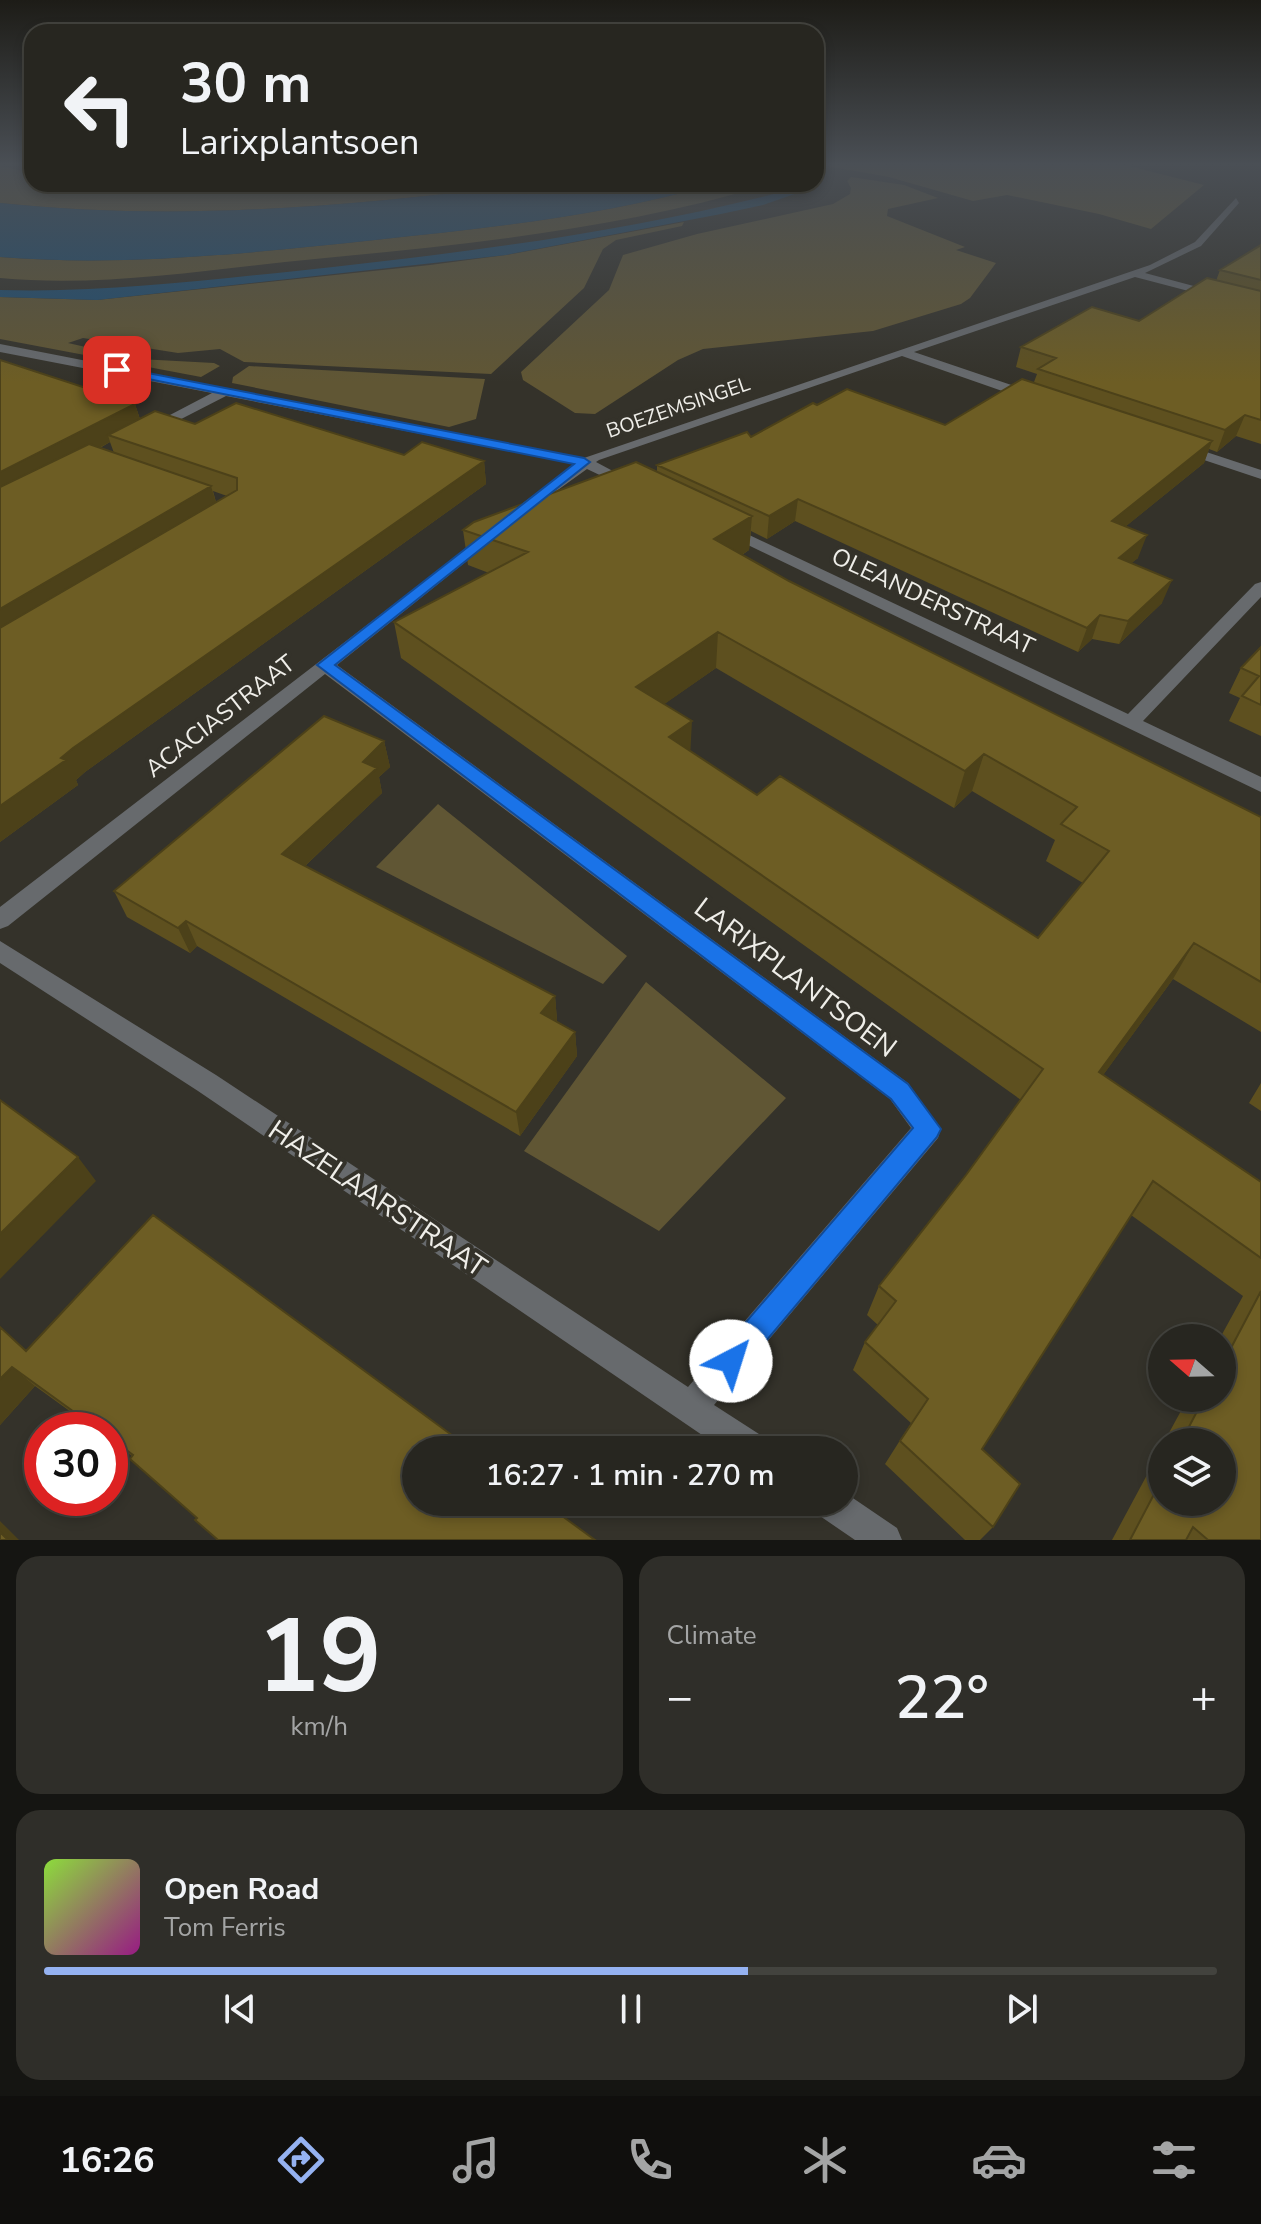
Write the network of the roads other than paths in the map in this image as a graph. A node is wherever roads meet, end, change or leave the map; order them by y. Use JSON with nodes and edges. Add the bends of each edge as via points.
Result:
{"nodes":[{"id":1,"x":1203,"y":238,"type":"edge"},
{"id":2,"x":1135,"y":274,"type":"junction"},
{"id":3,"x":1261,"y":307,"type":"edge"},
{"id":4,"x":0,"y":348,"type":"edge"},
{"id":5,"x":904,"y":353,"type":"junction"},
{"id":6,"x":225,"y":391,"type":"junction"},
{"id":7,"x":1038,"y":399,"type":"edge"},
{"id":8,"x":136,"y":438,"type":"edge"},
{"id":9,"x":1172,"y":445,"type":"edge"},
{"id":10,"x":584,"y":462,"type":"junction"},
{"id":11,"x":1261,"y":475,"type":"edge"},
{"id":12,"x":642,"y":489,"type":"edge"},
{"id":13,"x":714,"y":523,"type":"edge"},
{"id":14,"x":1261,"y":587,"type":"edge"},
{"id":15,"x":325,"y":665,"type":"junction"},
{"id":16,"x":1132,"y":721,"type":"junction"},
{"id":17,"x":1261,"y":785,"type":"edge"},
{"id":18,"x":0,"y":920,"type":"edge"},
{"id":19,"x":0,"y":951,"type":"edge"},
{"id":20,"x":691,"y":1408,"type":"junction"},
{"id":21,"x":732,"y":1436,"type":"edge"},
{"id":22,"x":850,"y":1516,"type":"edge"},
{"id":23,"x":885,"y":1540,"type":"edge"}],
"edges":[{"from":1,"to":2,"type":"street","name":"BOEZEMSINGEL"},
{"from":2,"to":3,"type":"street"},
{"from":2,"to":5,"type":"street","name":"BOEZEMSINGEL"},
{"from":4,"to":6,"type":"street","name":"BOEZEMSINGEL"},
{"from":5,"to":7,"type":"street"},
{"from":5,"to":10,"type":"street","name":"BOEZEMSINGEL"},
{"from":6,"to":8,"type":"street"},
{"from":6,"to":10,"type":"street","name":"BOEZEMSINGEL"},
{"from":9,"to":11,"type":"street"},
{"from":10,"to":12,"type":"street"},
{"from":10,"to":15,"type":"street","name":"ACACIASTRAAT"},
{"from":13,"to":16,"type":"street","name":"OLEANDERSTRAAT"},
{"from":14,"to":16,"type":"street"},
{"from":15,"to":18,"type":"street","name":"ACACIASTRAAT"},
{"from":15,"to":20,"type":"street","name":"LARIXPLANTSOEN","via":[[899,1091],[928,1129]]},
{"from":16,"to":17,"type":"street","name":"OLEANDERSTRAAT"},
{"from":19,"to":20,"type":"street","name":"HAZELAARSTRAAT","via":[[207,1083]]},
{"from":20,"to":21,"type":"street","name":"HAZELAARSTRAAT"},
{"from":22,"to":23,"type":"street"}]}
